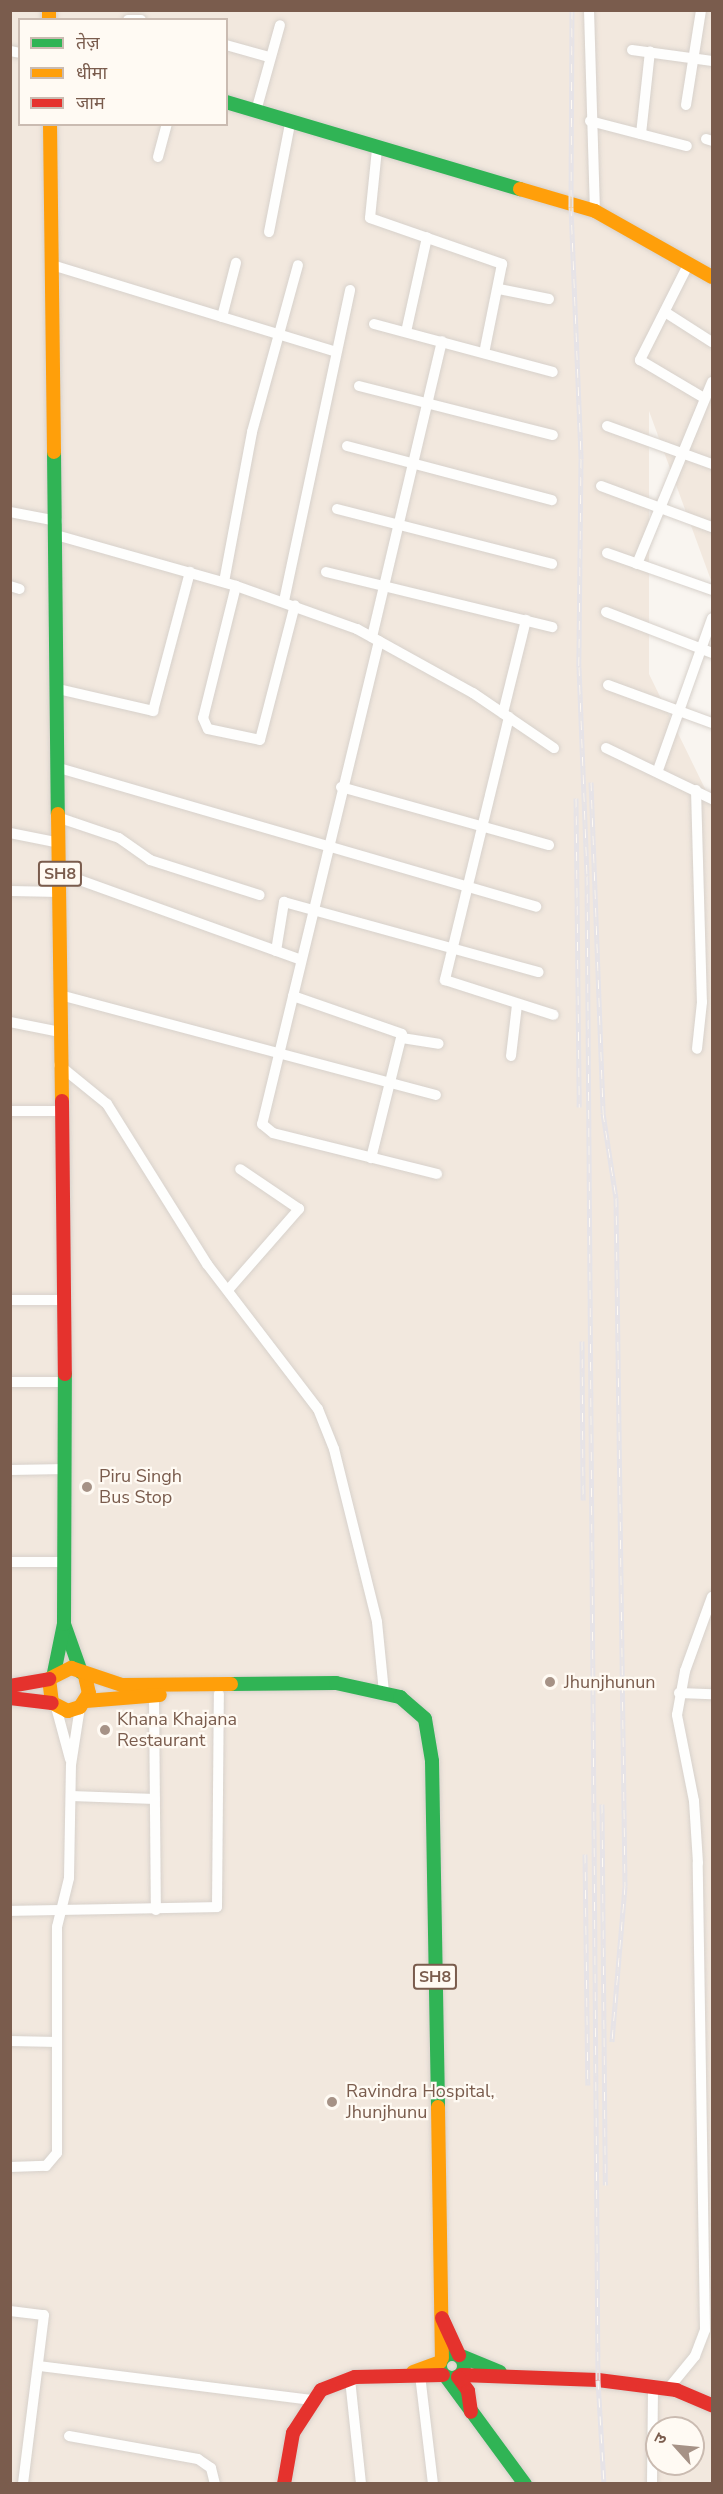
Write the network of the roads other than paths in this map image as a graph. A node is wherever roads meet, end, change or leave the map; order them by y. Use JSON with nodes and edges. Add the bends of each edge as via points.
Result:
{"nodes":[{"id":1,"x":589,"y":10,"type":"edge"},
{"id":2,"x":701,"y":10,"type":"edge"},
{"id":3,"x":280,"y":25,"type":"dead end"},
{"id":4,"x":228,"y":46,"type":"edge"},
{"id":5,"x":632,"y":50,"type":"dead end"},
{"id":6,"x":650,"y":51,"type":"junction"},
{"id":7,"x":269,"y":57,"type":"junction"},
{"id":8,"x":693,"y":58,"type":"junction"},
{"id":9,"x":712,"y":61,"type":"edge"},
{"id":10,"x":228,"y":103,"type":"edge"},
{"id":11,"x":686,"y":105,"type":"dead end"},
{"id":12,"x":256,"y":111,"type":"junction"},
{"id":13,"x":591,"y":121,"type":"junction"},
{"id":14,"x":290,"y":124,"type":"junction"},
{"id":15,"x":50,"y":126,"type":"edge"},
{"id":16,"x":166,"y":126,"type":"edge"},
{"id":17,"x":641,"y":134,"type":"junction"},
{"id":18,"x":687,"y":146,"type":"dead end"},
{"id":19,"x":377,"y":150,"type":"junction"},
{"id":20,"x":158,"y":157,"type":"dead end"},
{"id":21,"x":595,"y":211,"type":"junction"},
{"id":22,"x":269,"y":231,"type":"dead end"},
{"id":23,"x":427,"y":237,"type":"junction"},
{"id":24,"x":236,"y":263,"type":"dead end"},
{"id":25,"x":689,"y":263,"type":"junction"},
{"id":26,"x":298,"y":265,"type":"dead end"},
{"id":27,"x":52,"y":266,"type":"junction"},
{"id":28,"x":712,"y":277,"type":"edge"},
{"id":29,"x":499,"y":289,"type":"junction"},
{"id":30,"x":350,"y":290,"type":"dead end"},
{"id":31,"x":549,"y":299,"type":"dead end"},
{"id":32,"x":665,"y":312,"type":"junction"},
{"id":33,"x":222,"y":316,"type":"junction"},
{"id":34,"x":374,"y":324,"type":"dead end"},
{"id":35,"x":406,"y":332,"type":"junction"},
{"id":36,"x":277,"y":333,"type":"junction"},
{"id":37,"x":442,"y":341,"type":"junction"},
{"id":38,"x":712,"y":342,"type":"edge"},
{"id":39,"x":334,"y":351,"type":"junction"},
{"id":40,"x":484,"y":353,"type":"junction"},
{"id":41,"x":553,"y":372,"type":"dead end"},
{"id":42,"x":712,"y":382,"type":"edge"},
{"id":43,"x":359,"y":386,"type":"dead end"},
{"id":44,"x":704,"y":398,"type":"junction"},
{"id":45,"x":427,"y":402,"type":"junction"},
{"id":46,"x":607,"y":426,"type":"dead end"},
{"id":47,"x":553,"y":435,"type":"dead end"},
{"id":48,"x":347,"y":446,"type":"dead end"},
{"id":49,"x":680,"y":455,"type":"junction"},
{"id":50,"x":412,"y":463,"type":"junction"},
{"id":51,"x":712,"y":464,"type":"edge"},
{"id":52,"x":601,"y":486,"type":"dead end"},
{"id":53,"x":552,"y":500,"type":"dead end"},
{"id":54,"x":659,"y":507,"type":"junction"},
{"id":55,"x":337,"y":509,"type":"dead end"},
{"id":56,"x":10,"y":512,"type":"edge"},
{"id":57,"x":397,"y":525,"type":"junction"},
{"id":58,"x":712,"y":526,"type":"edge"},
{"id":59,"x":57,"y":528,"type":"junction"},
{"id":60,"x":607,"y":553,"type":"dead end"},
{"id":61,"x":552,"y":564,"type":"dead end"},
{"id":62,"x":637,"y":564,"type":"junction"},
{"id":63,"x":190,"y":572,"type":"junction"},
{"id":64,"x":326,"y":572,"type":"dead end"},
{"id":65,"x":224,"y":582,"type":"junction"},
{"id":66,"x":384,"y":585,"type":"junction"},
{"id":67,"x":236,"y":586,"type":"junction"},
{"id":68,"x":712,"y":590,"type":"edge"},
{"id":69,"x":284,"y":601,"type":"junction"},
{"id":70,"x":295,"y":605,"type":"junction"},
{"id":71,"x":606,"y":612,"type":"dead end"},
{"id":72,"x":712,"y":618,"type":"edge"},
{"id":73,"x":526,"y":620,"type":"junction"},
{"id":74,"x":552,"y":627,"type":"dead end"},
{"id":75,"x":376,"y":639,"type":"junction"},
{"id":76,"x":701,"y":649,"type":"junction"},
{"id":77,"x":712,"y":652,"type":"edge"},
{"id":78,"x":608,"y":685,"type":"dead end"},
{"id":79,"x":58,"y":689,"type":"junction"},
{"id":80,"x":679,"y":711,"type":"junction"},
{"id":81,"x":506,"y":715,"type":"junction"},
{"id":82,"x":712,"y":723,"type":"edge"},
{"id":83,"x":554,"y":748,"type":"dead end"},
{"id":84,"x":606,"y":748,"type":"dead end"},
{"id":85,"x":59,"y":768,"type":"junction"},
{"id":86,"x":657,"y":770,"type":"junction"},
{"id":87,"x":341,"y":787,"type":"junction"},
{"id":88,"x":696,"y":790,"type":"junction"},
{"id":89,"x":712,"y":799,"type":"edge"},
{"id":90,"x":60,"y":818,"type":"junction"},
{"id":91,"x":479,"y":826,"type":"junction"},
{"id":92,"x":10,"y":833,"type":"edge"},
{"id":93,"x":60,"y":843,"type":"junction"},
{"id":94,"x":549,"y":845,"type":"dead end"},
{"id":95,"x":327,"y":848,"type":"junction"},
{"id":96,"x":60,"y":873,"type":"junction"},
{"id":97,"x":468,"y":887,"type":"junction"},
{"id":98,"x":10,"y":891,"type":"edge"},
{"id":99,"x":60,"y":892,"type":"junction"},
{"id":100,"x":260,"y":895,"type":"dead end"},
{"id":101,"x":536,"y":907,"type":"dead end"},
{"id":102,"x":312,"y":910,"type":"junction"},
{"id":103,"x":454,"y":950,"type":"junction"},
{"id":104,"x":276,"y":951,"type":"junction"},
{"id":105,"x":301,"y":960,"type":"junction"},
{"id":106,"x":538,"y":972,"type":"dead end"},
{"id":107,"x":60,"y":995,"type":"junction"},
{"id":108,"x":293,"y":996,"type":"junction"},
{"id":109,"x":517,"y":1005,"type":"junction"},
{"id":110,"x":554,"y":1015,"type":"dead end"},
{"id":111,"x":10,"y":1022,"type":"edge"},
{"id":112,"x":60,"y":1032,"type":"junction"},
{"id":113,"x":402,"y":1038,"type":"junction"},
{"id":114,"x":439,"y":1044,"type":"dead end"},
{"id":115,"x":698,"y":1049,"type":"dead end"},
{"id":116,"x":277,"y":1056,"type":"junction"},
{"id":117,"x":511,"y":1056,"type":"dead end"},
{"id":118,"x":60,"y":1065,"type":"junction"},
{"id":119,"x":390,"y":1084,"type":"junction"},
{"id":120,"x":436,"y":1095,"type":"dead end"},
{"id":121,"x":61,"y":1111,"type":"junction"},
{"id":122,"x":10,"y":1112,"type":"edge"},
{"id":123,"x":371,"y":1158,"type":"junction"},
{"id":124,"x":240,"y":1169,"type":"dead end"},
{"id":125,"x":437,"y":1174,"type":"dead end"},
{"id":126,"x":228,"y":1290,"type":"junction"},
{"id":127,"x":10,"y":1300,"type":"edge"},
{"id":128,"x":62,"y":1300,"type":"junction"},
{"id":129,"x":10,"y":1382,"type":"edge"},
{"id":130,"x":64,"y":1382,"type":"junction"},
{"id":131,"x":66,"y":1469,"type":"junction"},
{"id":132,"x":10,"y":1470,"type":"edge"},
{"id":133,"x":10,"y":1562,"type":"edge"},
{"id":134,"x":65,"y":1562,"type":"junction"},
{"id":135,"x":712,"y":1597,"type":"edge"},
{"id":136,"x":64,"y":1623,"type":"junction"},
{"id":137,"x":83,"y":1674,"type":"junction"},
{"id":138,"x":52,"y":1676,"type":"junction"},
{"id":139,"x":10,"y":1686,"type":"edge"},
{"id":140,"x":354,"y":1686,"type":"junction"},
{"id":141,"x":384,"y":1692,"type":"junction"},
{"id":142,"x":679,"y":1693,"type":"junction"},
{"id":143,"x":219,"y":1694,"type":"junction"},
{"id":144,"x":712,"y":1694,"type":"edge"},
{"id":145,"x":154,"y":1695,"type":"junction"},
{"id":146,"x":10,"y":1698,"type":"edge"},
{"id":147,"x":83,"y":1704,"type":"junction"},
{"id":148,"x":54,"y":1705,"type":"junction"},
{"id":149,"x":72,"y":1765,"type":"junction"},
{"id":150,"x":71,"y":1796,"type":"junction"},
{"id":151,"x":155,"y":1798,"type":"junction"},
{"id":152,"x":156,"y":1910,"type":"junction"},
{"id":153,"x":10,"y":1911,"type":"edge"},
{"id":154,"x":60,"y":1911,"type":"junction"},
{"id":155,"x":707,"y":2025,"type":"edge"},
{"id":156,"x":10,"y":2041,"type":"edge"},
{"id":157,"x":57,"y":2042,"type":"junction"},
{"id":158,"x":709,"y":2148,"type":"edge"},
{"id":159,"x":10,"y":2167,"type":"edge"},
{"id":160,"x":10,"y":2312,"type":"edge"},
{"id":161,"x":442,"y":2318,"type":"junction"},
{"id":162,"x":460,"y":2356,"type":"junction"},
{"id":163,"x":39,"y":2366,"type":"junction"},
{"id":164,"x":449,"y":2371,"type":"junction"},
{"id":165,"x":500,"y":2372,"type":"junction"},
{"id":166,"x":417,"y":2374,"type":"junction"},
{"id":167,"x":350,"y":2379,"type":"junction"},
{"id":168,"x":653,"y":2387,"type":"junction"},
{"id":169,"x":668,"y":2389,"type":"junction"},
{"id":170,"x":312,"y":2400,"type":"junction"},
{"id":171,"x":712,"y":2405,"type":"edge"},
{"id":172,"x":69,"y":2436,"type":"dead end"},
{"id":173,"x":23,"y":2484,"type":"edge"},
{"id":174,"x":215,"y":2484,"type":"edge"},
{"id":175,"x":284,"y":2484,"type":"edge"},
{"id":176,"x":361,"y":2484,"type":"edge"},
{"id":177,"x":433,"y":2484,"type":"edge"},
{"id":178,"x":525,"y":2484,"type":"edge"},
{"id":179,"x":652,"y":2484,"type":"edge"}],
"edges":[{"from":1,"to":13,"type":"street"},
{"from":2,"to":8,"type":"street"},
{"from":3,"to":7,"type":"street"},
{"from":4,"to":7,"type":"street"},
{"from":5,"to":6,"type":"street"},
{"from":6,"to":8,"type":"street"},
{"from":6,"to":17,"type":"street"},
{"from":7,"to":12,"type":"street"},
{"from":8,"to":9,"type":"street"},
{"from":8,"to":11,"type":"street"},
{"from":10,"to":12,"type":"main road"},
{"from":12,"to":14,"type":"main road"},
{"from":13,"to":17,"type":"street"},
{"from":13,"to":21,"type":"street"},
{"from":14,"to":19,"type":"main road"},
{"from":14,"to":22,"type":"street"},
{"from":15,"to":27,"type":"main road","number":"SH8"},
{"from":16,"to":20,"type":"street"},
{"from":17,"to":18,"type":"street"},
{"from":19,"to":21,"type":"main road"},
{"from":19,"to":23,"type":"street","via":[[370,218]]},
{"from":21,"to":25,"type":"main road"},
{"from":23,"to":29,"type":"street","via":[[500,262]]},
{"from":23,"to":35,"type":"street"},
{"from":24,"to":33,"type":"street"},
{"from":25,"to":28,"type":"main road"},
{"from":25,"to":32,"type":"street"},
{"from":26,"to":36,"type":"street"},
{"from":27,"to":33,"type":"street"},
{"from":27,"to":59,"type":"main road","number":"SH8"},
{"from":29,"to":31,"type":"street"},
{"from":29,"to":40,"type":"street"},
{"from":30,"to":39,"type":"street"},
{"from":32,"to":38,"type":"street"},
{"from":32,"to":44,"type":"street","via":[[642,350],[641,363]]},
{"from":33,"to":36,"type":"street"},
{"from":34,"to":35,"type":"street"},
{"from":35,"to":37,"type":"street"},
{"from":36,"to":39,"type":"street"},
{"from":36,"to":65,"type":"street"},
{"from":37,"to":40,"type":"street"},
{"from":37,"to":45,"type":"street"},
{"from":39,"to":69,"type":"street"},
{"from":40,"to":41,"type":"street"},
{"from":42,"to":44,"type":"street"},
{"from":43,"to":45,"type":"street"},
{"from":44,"to":49,"type":"street"},
{"from":45,"to":47,"type":"street"},
{"from":45,"to":50,"type":"street"},
{"from":46,"to":49,"type":"street"},
{"from":48,"to":50,"type":"street"},
{"from":49,"to":51,"type":"street"},
{"from":49,"to":54,"type":"street"},
{"from":50,"to":53,"type":"street"},
{"from":50,"to":57,"type":"street"},
{"from":52,"to":54,"type":"street"},
{"from":54,"to":58,"type":"street"},
{"from":54,"to":62,"type":"street"},
{"from":55,"to":57,"type":"street"},
{"from":56,"to":59,"type":"street"},
{"from":57,"to":61,"type":"street"},
{"from":57,"to":66,"type":"street"},
{"from":59,"to":63,"type":"street"},
{"from":59,"to":79,"type":"main road","number":"SH8"},
{"from":60,"to":62,"type":"street"},
{"from":62,"to":68,"type":"street"},
{"from":63,"to":65,"type":"street"},
{"from":63,"to":79,"type":"street","via":[[153,711]]},
{"from":64,"to":66,"type":"street"},
{"from":65,"to":67,"type":"street"},
{"from":66,"to":73,"type":"street"},
{"from":66,"to":75,"type":"street"},
{"from":67,"to":69,"type":"street"},
{"from":67,"to":70,"type":"street","via":[[203,718],[208,729],[260,740]]},
{"from":69,"to":70,"type":"street"},
{"from":70,"to":75,"type":"street"},
{"from":71,"to":76,"type":"street"},
{"from":72,"to":76,"type":"street"},
{"from":73,"to":74,"type":"street"},
{"from":73,"to":81,"type":"street"},
{"from":75,"to":81,"type":"street"},
{"from":75,"to":87,"type":"street"},
{"from":76,"to":77,"type":"street"},
{"from":76,"to":80,"type":"street"},
{"from":78,"to":80,"type":"street"},
{"from":79,"to":85,"type":"main road","number":"SH8"},
{"from":80,"to":82,"type":"street"},
{"from":80,"to":86,"type":"street"},
{"from":81,"to":83,"type":"street"},
{"from":81,"to":91,"type":"street"},
{"from":84,"to":86,"type":"street"},
{"from":85,"to":90,"type":"main road","number":"SH8"},
{"from":85,"to":95,"type":"street"},
{"from":86,"to":88,"type":"street"},
{"from":87,"to":91,"type":"street"},
{"from":87,"to":95,"type":"street"},
{"from":88,"to":89,"type":"street"},
{"from":88,"to":115,"type":"street","via":[[702,1002]]},
{"from":90,"to":93,"type":"main road","number":"SH8"},
{"from":90,"to":100,"type":"street","via":[[119,838],[150,860]]},
{"from":91,"to":94,"type":"street"},
{"from":91,"to":97,"type":"street"},
{"from":92,"to":93,"type":"street"},
{"from":93,"to":96,"type":"main road","number":"SH8"},
{"from":95,"to":97,"type":"street"},
{"from":95,"to":102,"type":"street"},
{"from":96,"to":99,"type":"main road","number":"SH8"},
{"from":96,"to":104,"type":"street"},
{"from":97,"to":101,"type":"street"},
{"from":97,"to":103,"type":"street"},
{"from":98,"to":99,"type":"street"},
{"from":99,"to":107,"type":"main road","number":"SH8"},
{"from":102,"to":103,"type":"street"},
{"from":102,"to":104,"type":"street","via":[[281,903]]},
{"from":102,"to":105,"type":"street"},
{"from":103,"to":106,"type":"street"},
{"from":103,"to":109,"type":"street","via":[[447,984]]},
{"from":104,"to":105,"type":"street"},
{"from":105,"to":108,"type":"street"},
{"from":107,"to":112,"type":"main road","number":"SH8"},
{"from":107,"to":116,"type":"street"},
{"from":108,"to":113,"type":"street","via":[[393,1027]]},
{"from":108,"to":116,"type":"street"},
{"from":109,"to":110,"type":"street"},
{"from":109,"to":117,"type":"street"},
{"from":111,"to":112,"type":"street"},
{"from":112,"to":118,"type":"main road","number":"SH8"},
{"from":113,"to":114,"type":"street"},
{"from":113,"to":119,"type":"street"},
{"from":116,"to":119,"type":"street"},
{"from":116,"to":123,"type":"street","via":[[264,1129]]},
{"from":118,"to":121,"type":"main road","number":"SH8"},
{"from":118,"to":126,"type":"street","via":[[107,1104]]},
{"from":119,"to":120,"type":"street"},
{"from":119,"to":123,"type":"street"},
{"from":121,"to":122,"type":"street"},
{"from":121,"to":128,"type":"main road","number":"SH8"},
{"from":123,"to":125,"type":"street"},
{"from":124,"to":126,"type":"street","via":[[298,1209]]},
{"from":126,"to":141,"type":"street","via":[[286,1362],[326,1425],[377,1622]]},
{"from":127,"to":128,"type":"street"},
{"from":128,"to":130,"type":"main road","number":"SH8"},
{"from":129,"to":130,"type":"street"},
{"from":130,"to":131,"type":"main road","number":"SH8"},
{"from":131,"to":132,"type":"street"},
{"from":131,"to":134,"type":"main road","number":"SH8"},
{"from":133,"to":134,"type":"street"},
{"from":134,"to":136,"type":"main road","number":"SH8"},
{"from":135,"to":142,"type":"street"},
{"from":136,"to":137,"type":"main road","number":"SH8"},
{"from":136,"to":138,"type":"main road","number":"SH8"},
{"from":137,"to":138,"type":"main road","number":"SH8","via":[[71,1668]]},
{"from":137,"to":140,"type":"main road","number":"SH8","via":[[122,1685]]},
{"from":137,"to":147,"type":"main road","number":"SH8"},
{"from":138,"to":139,"type":"main road"},
{"from":138,"to":148,"type":"main road","number":"SH8"},
{"from":140,"to":141,"type":"main road","number":"SH8"},
{"from":140,"to":143,"type":"main road","number":"SH8","via":[[338,1693]]},
{"from":141,"to":161,"type":"main road","number":"SH8","via":[[414,1705],[429,1735]]},
{"from":142,"to":144,"type":"street"},
{"from":142,"to":155,"type":"street","via":[[679,1738],[696,1818]]},
{"from":143,"to":145,"type":"main road","number":"SH8"},
{"from":143,"to":152,"type":"street","via":[[219,1904],[211,1910]]},
{"from":145,"to":147,"type":"main road","number":"SH8"},
{"from":145,"to":151,"type":"street"},
{"from":146,"to":148,"type":"main road"},
{"from":147,"to":148,"type":"main road","number":"SH8"},
{"from":147,"to":149,"type":"street"},
{"from":148,"to":149,"type":"street"},
{"from":149,"to":150,"type":"street"},
{"from":150,"to":151,"type":"street"},
{"from":150,"to":154,"type":"street","via":[[69,1878]]},
{"from":151,"to":152,"type":"street"},
{"from":152,"to":154,"type":"street"},
{"from":153,"to":154,"type":"street"},
{"from":154,"to":157,"type":"street"},
{"from":155,"to":158,"type":"street"},
{"from":156,"to":157,"type":"street"},
{"from":157,"to":159,"type":"street","via":[[55,2160],[46,2166]]},
{"from":158,"to":169,"type":"street","via":[[705,2330],[695,2356]]},
{"from":160,"to":163,"type":"street","via":[[44,2315]]},
{"from":161,"to":162,"type":"main road","number":"SH8"},
{"from":161,"to":164,"type":"main road","number":"SH8"},
{"from":162,"to":164,"type":"main road"},
{"from":162,"to":164,"type":"main road","number":"SH8"},
{"from":162,"to":165,"type":"main road"},
{"from":163,"to":170,"type":"street"},
{"from":163,"to":173,"type":"street"},
{"from":164,"to":165,"type":"main road"},
{"from":164,"to":166,"type":"main road"},
{"from":164,"to":178,"type":"main road","via":[[471,2412]]},
{"from":165,"to":168,"type":"main road"},
{"from":166,"to":167,"type":"main road"},
{"from":166,"to":177,"type":"street"},
{"from":167,"to":170,"type":"main road"},
{"from":167,"to":176,"type":"street"},
{"from":168,"to":169,"type":"main road"},
{"from":168,"to":179,"type":"street"},
{"from":169,"to":171,"type":"main road"},
{"from":170,"to":175,"type":"main road","via":[[293,2433]]},
{"from":172,"to":174,"type":"street","via":[[198,2459],[211,2468]]}]}
